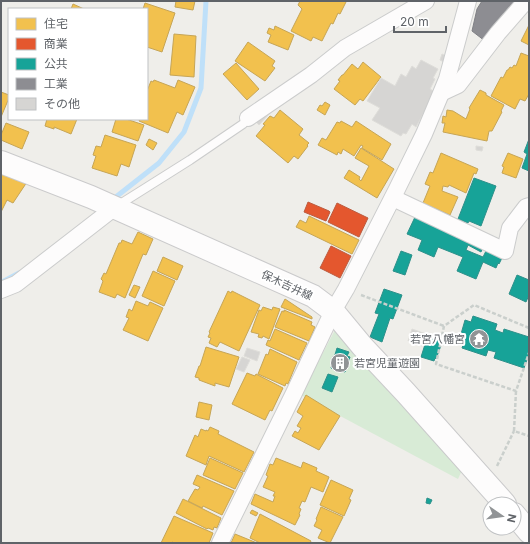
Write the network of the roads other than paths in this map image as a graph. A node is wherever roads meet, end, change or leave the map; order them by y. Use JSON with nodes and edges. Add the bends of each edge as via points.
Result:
{"nodes":[{"id":1,"x":426,"y":1,"type":"edge"},
{"id":2,"x":468,"y":1,"type":"edge"},
{"id":3,"x":526,"y":1,"type":"edge"},
{"id":4,"x":442,"y":92,"type":"junction"},
{"id":5,"x":248,"y":118,"type":"joint"},
{"id":6,"x":1,"y":162,"type":"edge"},
{"id":7,"x":393,"y":198,"type":"junction"},
{"id":8,"x":529,"y":206,"type":"edge"},
{"id":9,"x":114,"y":208,"type":"junction"},
{"id":10,"x":1,"y":290,"type":"edge"},
{"id":11,"x":332,"y":311,"type":"junction"},
{"id":12,"x":498,"y":496,"type":"edge"},
{"id":13,"x":522,"y":524,"type":"edge"},
{"id":14,"x":529,"y":532,"type":"edge"},
{"id":15,"x":220,"y":543,"type":"edge"}],
"edges":[{"from":1,"to":5,"type":"street","via":[[345,48]]},
{"from":2,"to":4,"type":"street"},
{"from":3,"to":4,"type":"street","via":[[458,85]]},
{"from":4,"to":7,"type":"street"},
{"from":5,"to":9,"type":"lane","via":[[190,160]]},
{"from":6,"to":9,"type":"main road","name":"保木吉井線"},
{"from":7,"to":8,"type":"street","via":[[505,251],[510,228]]},
{"from":7,"to":11,"type":"street"},
{"from":9,"to":10,"type":"street","via":[[16,284]]},
{"from":9,"to":11,"type":"main road","name":"保木吉井線","via":[[313,296]]},
{"from":11,"to":12,"type":"main road","name":"保木吉井線"},
{"from":11,"to":15,"type":"street"},
{"from":13,"to":14,"type":"main road"}]}
